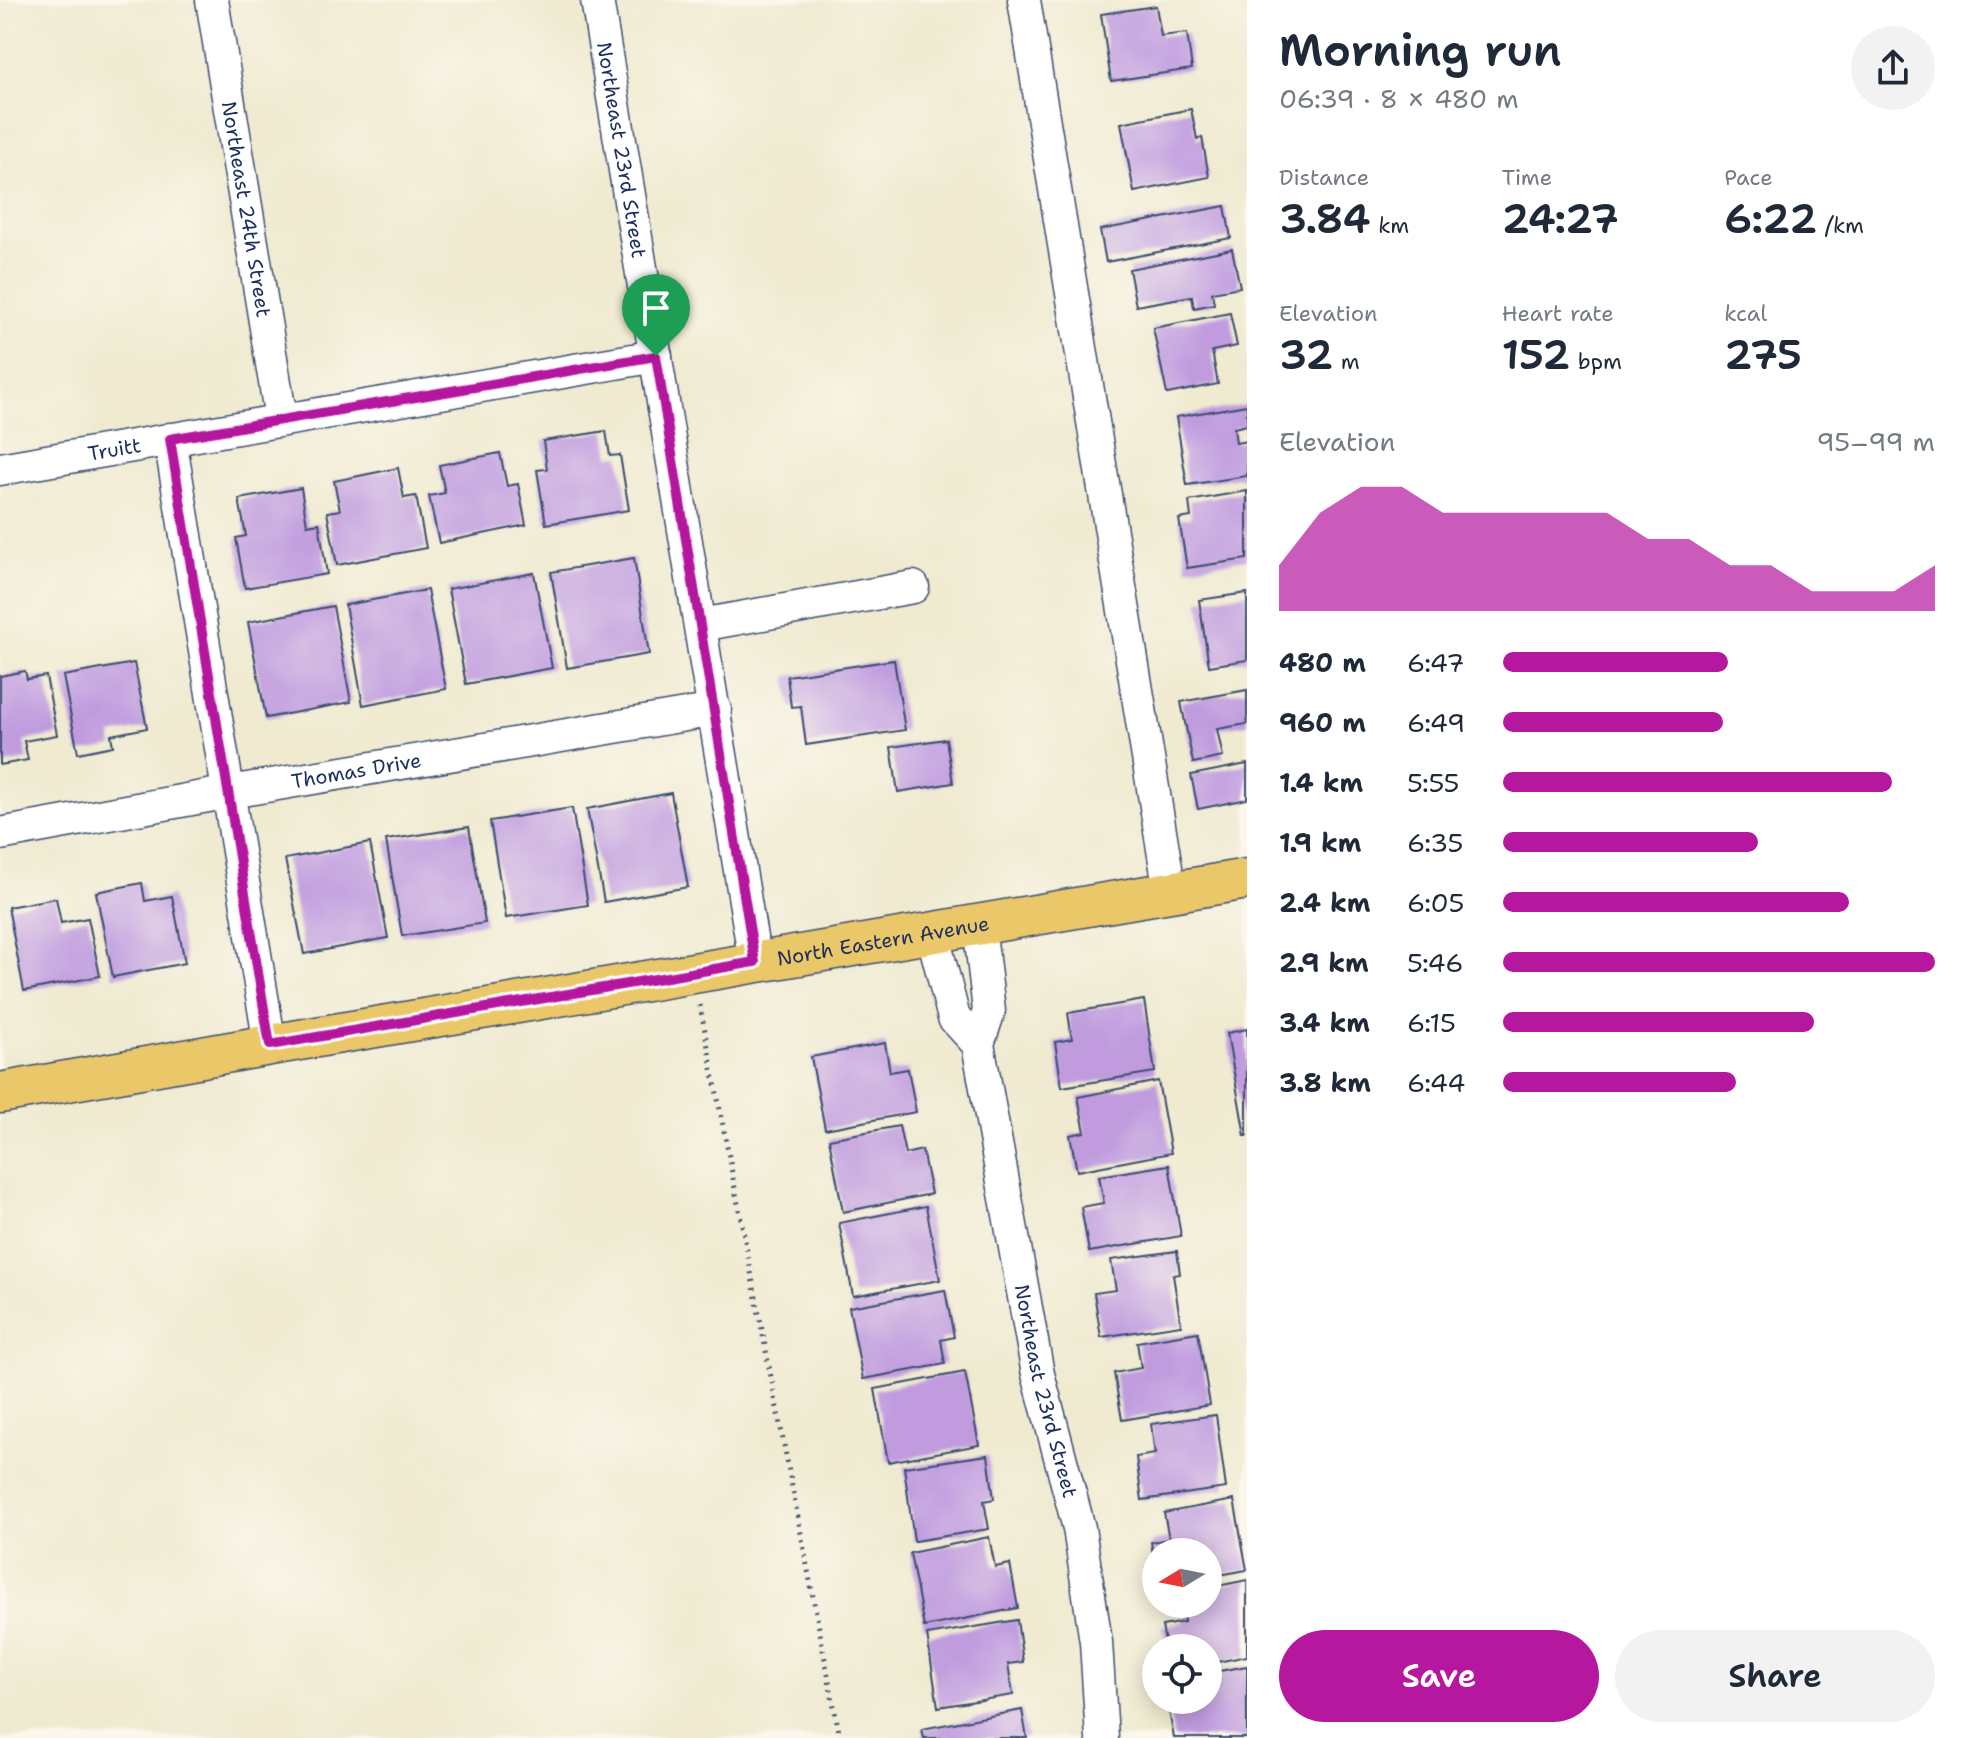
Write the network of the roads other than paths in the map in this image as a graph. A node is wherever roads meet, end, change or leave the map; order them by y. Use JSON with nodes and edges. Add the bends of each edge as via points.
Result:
{"nodes":[{"id":1,"x":212,"y":0,"type":"edge"},
{"id":2,"x":597,"y":0,"type":"edge"},
{"id":3,"x":1024,"y":0,"type":"edge"},
{"id":4,"x":656,"y":356,"type":"junction"},
{"id":5,"x":281,"y":419,"type":"junction"},
{"id":6,"x":170,"y":439,"type":"junction"},
{"id":7,"x":0,"y":469,"type":"edge"},
{"id":8,"x":913,"y":587,"type":"dead end"},
{"id":9,"x":701,"y":625,"type":"junction"},
{"id":10,"x":715,"y":710,"type":"junction"},
{"id":11,"x":230,"y":792,"type":"junction"},
{"id":12,"x":0,"y":834,"type":"edge"},
{"id":13,"x":1247,"y":879,"type":"edge"},
{"id":14,"x":1170,"y":892,"type":"junction"},
{"id":15,"x":979,"y":924,"type":"junction"},
{"id":16,"x":932,"y":932,"type":"junction"},
{"id":17,"x":755,"y":962,"type":"junction"},
{"id":18,"x":978,"y":1044,"type":"junction"},
{"id":19,"x":270,"y":1045,"type":"junction"},
{"id":20,"x":0,"y":1093,"type":"edge"},
{"id":21,"x":1102,"y":1738,"type":"edge"}],
"edges":[{"from":1,"to":5,"type":"street","name":"Northeast 24th Street"},
{"from":2,"to":4,"type":"street","name":"Northeast 23rd Street"},
{"from":3,"to":14,"type":"street"},
{"from":4,"to":5,"type":"street","name":"Truitt"},
{"from":4,"to":9,"type":"street","name":"Northeast 23rd Street"},
{"from":5,"to":6,"type":"street","name":"Truitt"},
{"from":6,"to":7,"type":"street","name":"Truitt"},
{"from":6,"to":11,"type":"street"},
{"from":8,"to":9,"type":"street"},
{"from":9,"to":10,"type":"street","name":"Northeast 23rd Street"},
{"from":10,"to":11,"type":"street","name":"Thomas Drive"},
{"from":10,"to":17,"type":"street","name":"Northeast 23rd Street"},
{"from":11,"to":12,"type":"street","name":"Thomas Drive"},
{"from":11,"to":19,"type":"street"},
{"from":13,"to":14,"type":"main road","name":"North Eastern Avenue"},
{"from":14,"to":15,"type":"main road","name":"North Eastern Avenue"},
{"from":15,"to":16,"type":"main road","name":"North Eastern Avenue"},
{"from":15,"to":18,"type":"street","name":"Northeast 23rd Street","via":[[989,1011]]},
{"from":16,"to":17,"type":"main road","name":"North Eastern Avenue"},
{"from":16,"to":18,"type":"street","name":"Northeast 23rd Street","via":[[954,1018]]},
{"from":17,"to":19,"type":"main road","name":"North Eastern Avenue"},
{"from":18,"to":21,"type":"street","name":"Northeast 23rd Street","via":[[1038,1374],[1079,1528],[1096,1642]]},
{"from":19,"to":20,"type":"main road","name":"North Eastern Avenue"}]}
